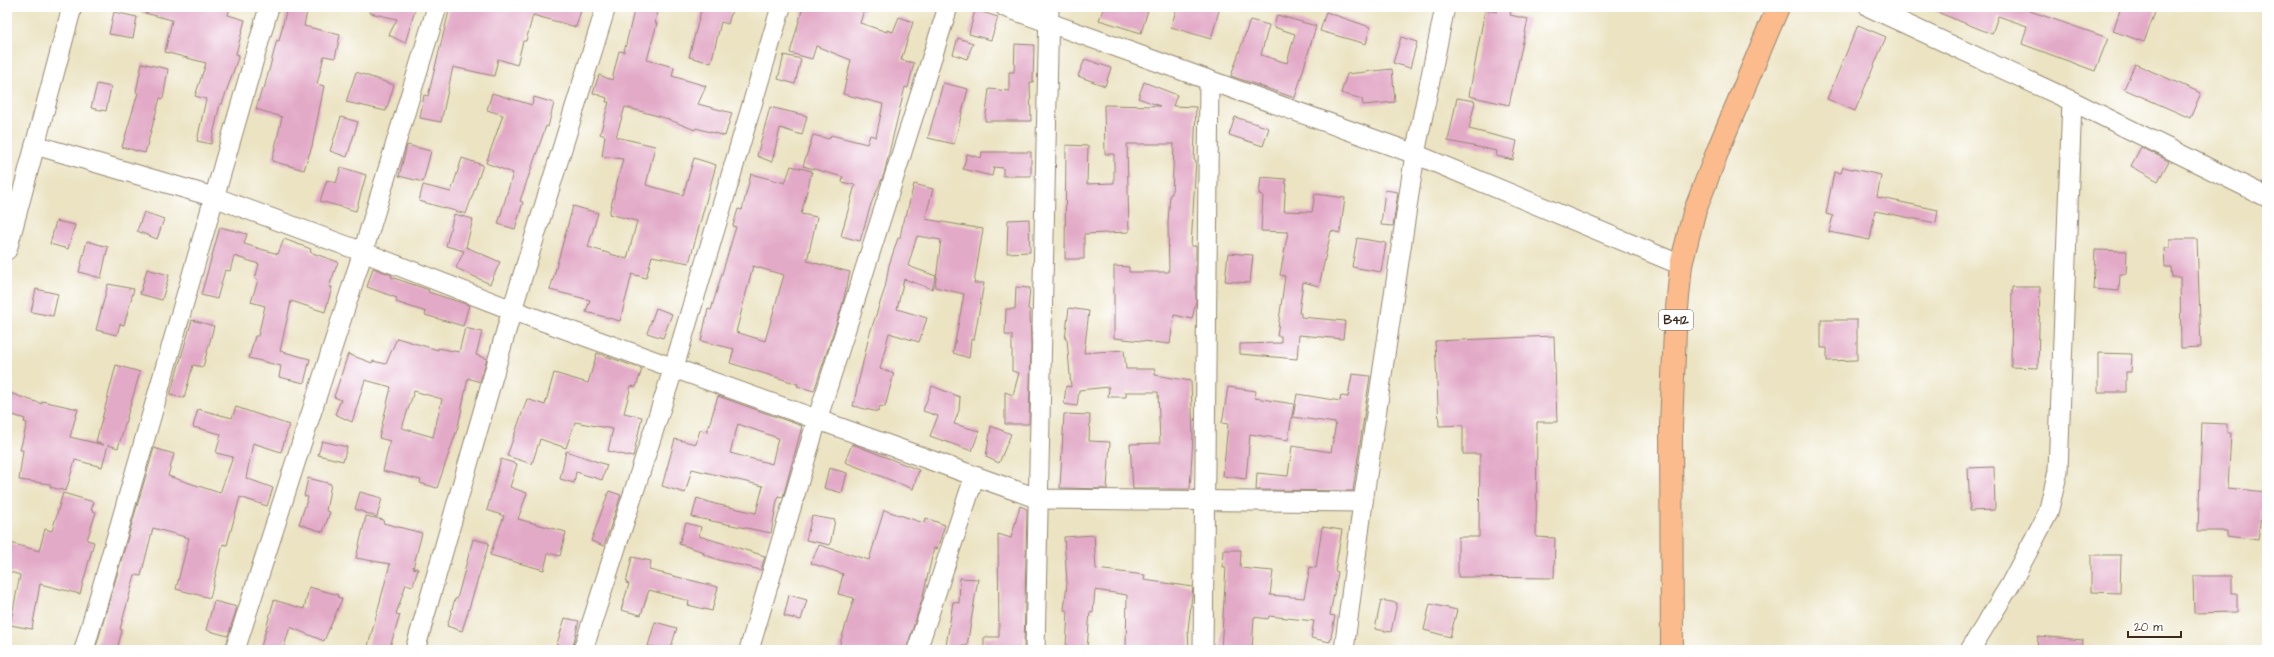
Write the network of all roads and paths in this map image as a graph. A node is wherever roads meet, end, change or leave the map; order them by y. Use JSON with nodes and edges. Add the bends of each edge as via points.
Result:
{"nodes":[{"id":1,"x":72,"y":7,"type":"edge"},
{"id":2,"x":269,"y":7,"type":"edge"},
{"id":3,"x":437,"y":7,"type":"edge"},
{"id":4,"x":606,"y":7,"type":"edge"},
{"id":5,"x":781,"y":7,"type":"edge"},
{"id":6,"x":948,"y":7,"type":"edge"},
{"id":7,"x":1005,"y":7,"type":"edge"},
{"id":8,"x":1445,"y":7,"type":"edge"},
{"id":9,"x":1778,"y":7,"type":"edge"},
{"id":10,"x":1869,"y":7,"type":"edge"},
{"id":11,"x":1050,"y":14,"type":"edge"},
{"id":12,"x":1209,"y":81,"type":"junction"},
{"id":13,"x":2072,"y":101,"type":"junction"},
{"id":14,"x":35,"y":145,"type":"junction"},
{"id":15,"x":1415,"y":154,"type":"junction"},
{"id":16,"x":214,"y":197,"type":"junction"},
{"id":17,"x":2267,"y":197,"type":"edge"},
{"id":18,"x":7,"y":250,"type":"edge"},
{"id":19,"x":363,"y":252,"type":"junction"},
{"id":20,"x":1681,"y":265,"type":"junction"},
{"id":21,"x":512,"y":310,"type":"junction"},
{"id":22,"x":674,"y":367,"type":"junction"},
{"id":23,"x":817,"y":420,"type":"junction"},
{"id":24,"x":974,"y":478,"type":"junction"},
{"id":25,"x":1039,"y":499,"type":"junction"},
{"id":26,"x":1204,"y":501,"type":"junction"},
{"id":27,"x":1363,"y":502,"type":"junction"},
{"id":28,"x":84,"y":650,"type":"edge"},
{"id":29,"x":235,"y":650,"type":"edge"},
{"id":30,"x":415,"y":650,"type":"edge"},
{"id":31,"x":583,"y":650,"type":"edge"},
{"id":32,"x":749,"y":650,"type":"edge"},
{"id":33,"x":917,"y":650,"type":"edge"},
{"id":34,"x":1035,"y":650,"type":"edge"},
{"id":35,"x":1203,"y":650,"type":"edge"},
{"id":36,"x":1344,"y":650,"type":"edge"},
{"id":37,"x":1672,"y":650,"type":"edge"},
{"id":38,"x":1970,"y":650,"type":"edge"}],
"edges":[{"from":1,"to":14,"type":"street"},
{"from":2,"to":16,"type":"street"},
{"from":3,"to":19,"type":"street"},
{"from":4,"to":21,"type":"street"},
{"from":5,"to":22,"type":"street"},
{"from":6,"to":23,"type":"street"},
{"from":7,"to":11,"type":"street"},
{"from":8,"to":15,"type":"street"},
{"from":9,"to":20,"type":"main road","number":"B412","via":[[1694,214]]},
{"from":10,"to":13,"type":"street"},
{"from":11,"to":12,"type":"street"},
{"from":11,"to":25,"type":"street"},
{"from":12,"to":15,"type":"street"},
{"from":12,"to":26,"type":"street"},
{"from":13,"to":17,"type":"street"},
{"from":13,"to":38,"type":"street","via":[[2058,471],[2048,513],[2010,585]]},
{"from":14,"to":16,"type":"street"},
{"from":14,"to":18,"type":"street"},
{"from":15,"to":20,"type":"street"},
{"from":15,"to":27,"type":"street"},
{"from":16,"to":19,"type":"street"},
{"from":16,"to":28,"type":"street"},
{"from":19,"to":21,"type":"street"},
{"from":19,"to":29,"type":"street"},
{"from":20,"to":37,"type":"main road","number":"B412","via":[[1671,426]]},
{"from":21,"to":22,"type":"street"},
{"from":21,"to":30,"type":"street"},
{"from":22,"to":23,"type":"street"},
{"from":22,"to":31,"type":"street"},
{"from":23,"to":24,"type":"street"},
{"from":23,"to":32,"type":"street"},
{"from":24,"to":25,"type":"street"},
{"from":24,"to":33,"type":"street"},
{"from":25,"to":26,"type":"street"},
{"from":25,"to":34,"type":"street"},
{"from":26,"to":27,"type":"street"},
{"from":26,"to":35,"type":"street"},
{"from":27,"to":36,"type":"street"}]}
